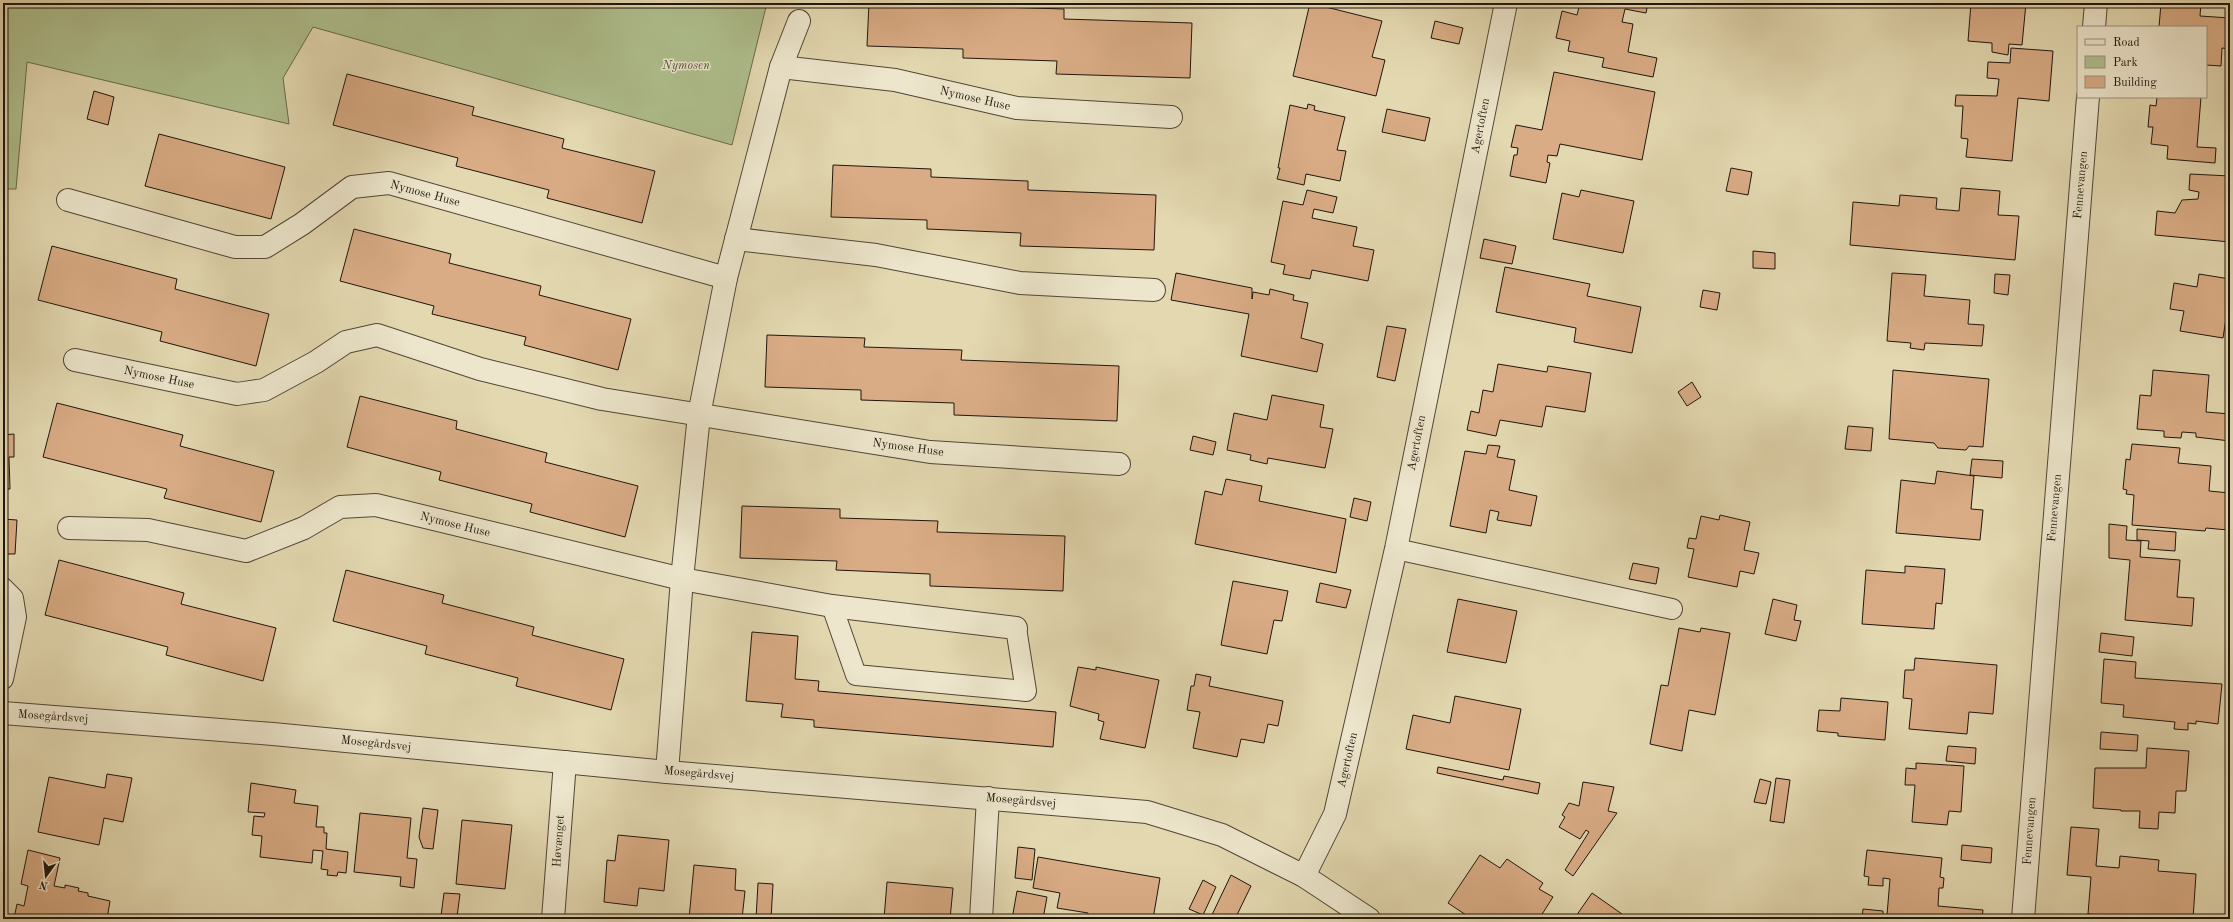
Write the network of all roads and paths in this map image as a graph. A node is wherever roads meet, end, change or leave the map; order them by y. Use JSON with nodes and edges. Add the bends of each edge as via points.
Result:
{"nodes":[{"id":1,"x":1506,"y":3,"type":"edge"},
{"id":2,"x":2096,"y":3,"type":"edge"},
{"id":3,"x":799,"y":21,"type":"dead end"},
{"id":4,"x":2094,"y":26,"type":"edge"},
{"id":5,"x":781,"y":67,"type":"junction"},
{"id":6,"x":2088,"y":98,"type":"edge"},
{"id":7,"x":1171,"y":117,"type":"dead end"},
{"id":8,"x":68,"y":200,"type":"dead end"},
{"id":9,"x":736,"y":239,"type":"junction"},
{"id":10,"x":726,"y":278,"type":"junction"},
{"id":11,"x":1154,"y":290,"type":"dead end"},
{"id":12,"x":75,"y":360,"type":"dead end"},
{"id":13,"x":699,"y":415,"type":"junction"},
{"id":14,"x":1119,"y":464,"type":"dead end"},
{"id":15,"x":69,"y":528,"type":"dead end"},
{"id":16,"x":1396,"y":549,"type":"junction"},
{"id":17,"x":682,"y":579,"type":"junction"},
{"id":18,"x":3,"y":588,"type":"edge"},
{"id":19,"x":832,"y":606,"type":"junction"},
{"id":20,"x":1672,"y":610,"type":"dead end"},
{"id":21,"x":1016,"y":628,"type":"joint"},
{"id":22,"x":3,"y":679,"type":"edge"},
{"id":23,"x":3,"y":713,"type":"edge"},
{"id":24,"x":564,"y":762,"type":"junction"},
{"id":25,"x":667,"y":772,"type":"junction"},
{"id":26,"x":988,"y":798,"type":"junction"},
{"id":27,"x":1304,"y":876,"type":"junction"},
{"id":28,"x":553,"y":919,"type":"edge"},
{"id":29,"x":981,"y":919,"type":"edge"},
{"id":30,"x":1369,"y":919,"type":"edge"},
{"id":31,"x":2023,"y":919,"type":"edge"}],
"edges":[{"from":1,"to":16,"type":"street","name":"Agertoften"},
{"from":2,"to":4,"type":"street"},
{"from":3,"to":5,"type":"street"},
{"from":5,"to":7,"type":"street","name":"Nymose Huse","via":[[895,80],[1017,108]]},
{"from":5,"to":9,"type":"street"},
{"from":6,"to":31,"type":"street","name":"Fennevangen"},
{"from":8,"to":10,"type":"street","name":"Nymose Huse","via":[[235,247],[265,247],[302,224],[352,187],[389,183]]},
{"from":9,"to":10,"type":"street"},
{"from":9,"to":11,"type":"street","via":[[876,255],[1020,283]]},
{"from":10,"to":13,"type":"street"},
{"from":12,"to":13,"type":"street","name":"Nymose Huse","via":[[237,394],[264,390],[316,362],[346,342],[377,335],[511,377],[602,399]]},
{"from":13,"to":14,"type":"street","name":"Nymose Huse","via":[[930,452]]},
{"from":13,"to":17,"type":"street"},
{"from":15,"to":17,"type":"street","name":"Nymose Huse","via":[[148,530],[246,551],[304,528],[340,507],[376,506]]},
{"from":16,"to":20,"type":"lane"},
{"from":16,"to":27,"type":"street","name":"Agertoften","via":[[1335,814]]},
{"from":17,"to":19,"type":"street","name":"Nymose Huse"},
{"from":17,"to":25,"type":"street"},
{"from":18,"to":22,"type":"lane","via":[[13,598],[16,617]]},
{"from":19,"to":21,"type":"street","name":"Nymose Huse"},
{"from":19,"to":21,"type":"lane","via":[[856,675],[1026,691]]},
{"from":23,"to":24,"type":"street","name":"Mosegårdsvej","via":[[273,734]]},
{"from":24,"to":25,"type":"street","name":"Mosegårdsvej"},
{"from":24,"to":28,"type":"street","name":"Høvænget"},
{"from":25,"to":26,"type":"street","name":"Mosegårdsvej"},
{"from":26,"to":27,"type":"street","name":"Mosegårdsvej","via":[[1147,812],[1222,835]]},
{"from":26,"to":29,"type":"street"},
{"from":27,"to":30,"type":"street","name":"Mosegårdsvej"}]}
